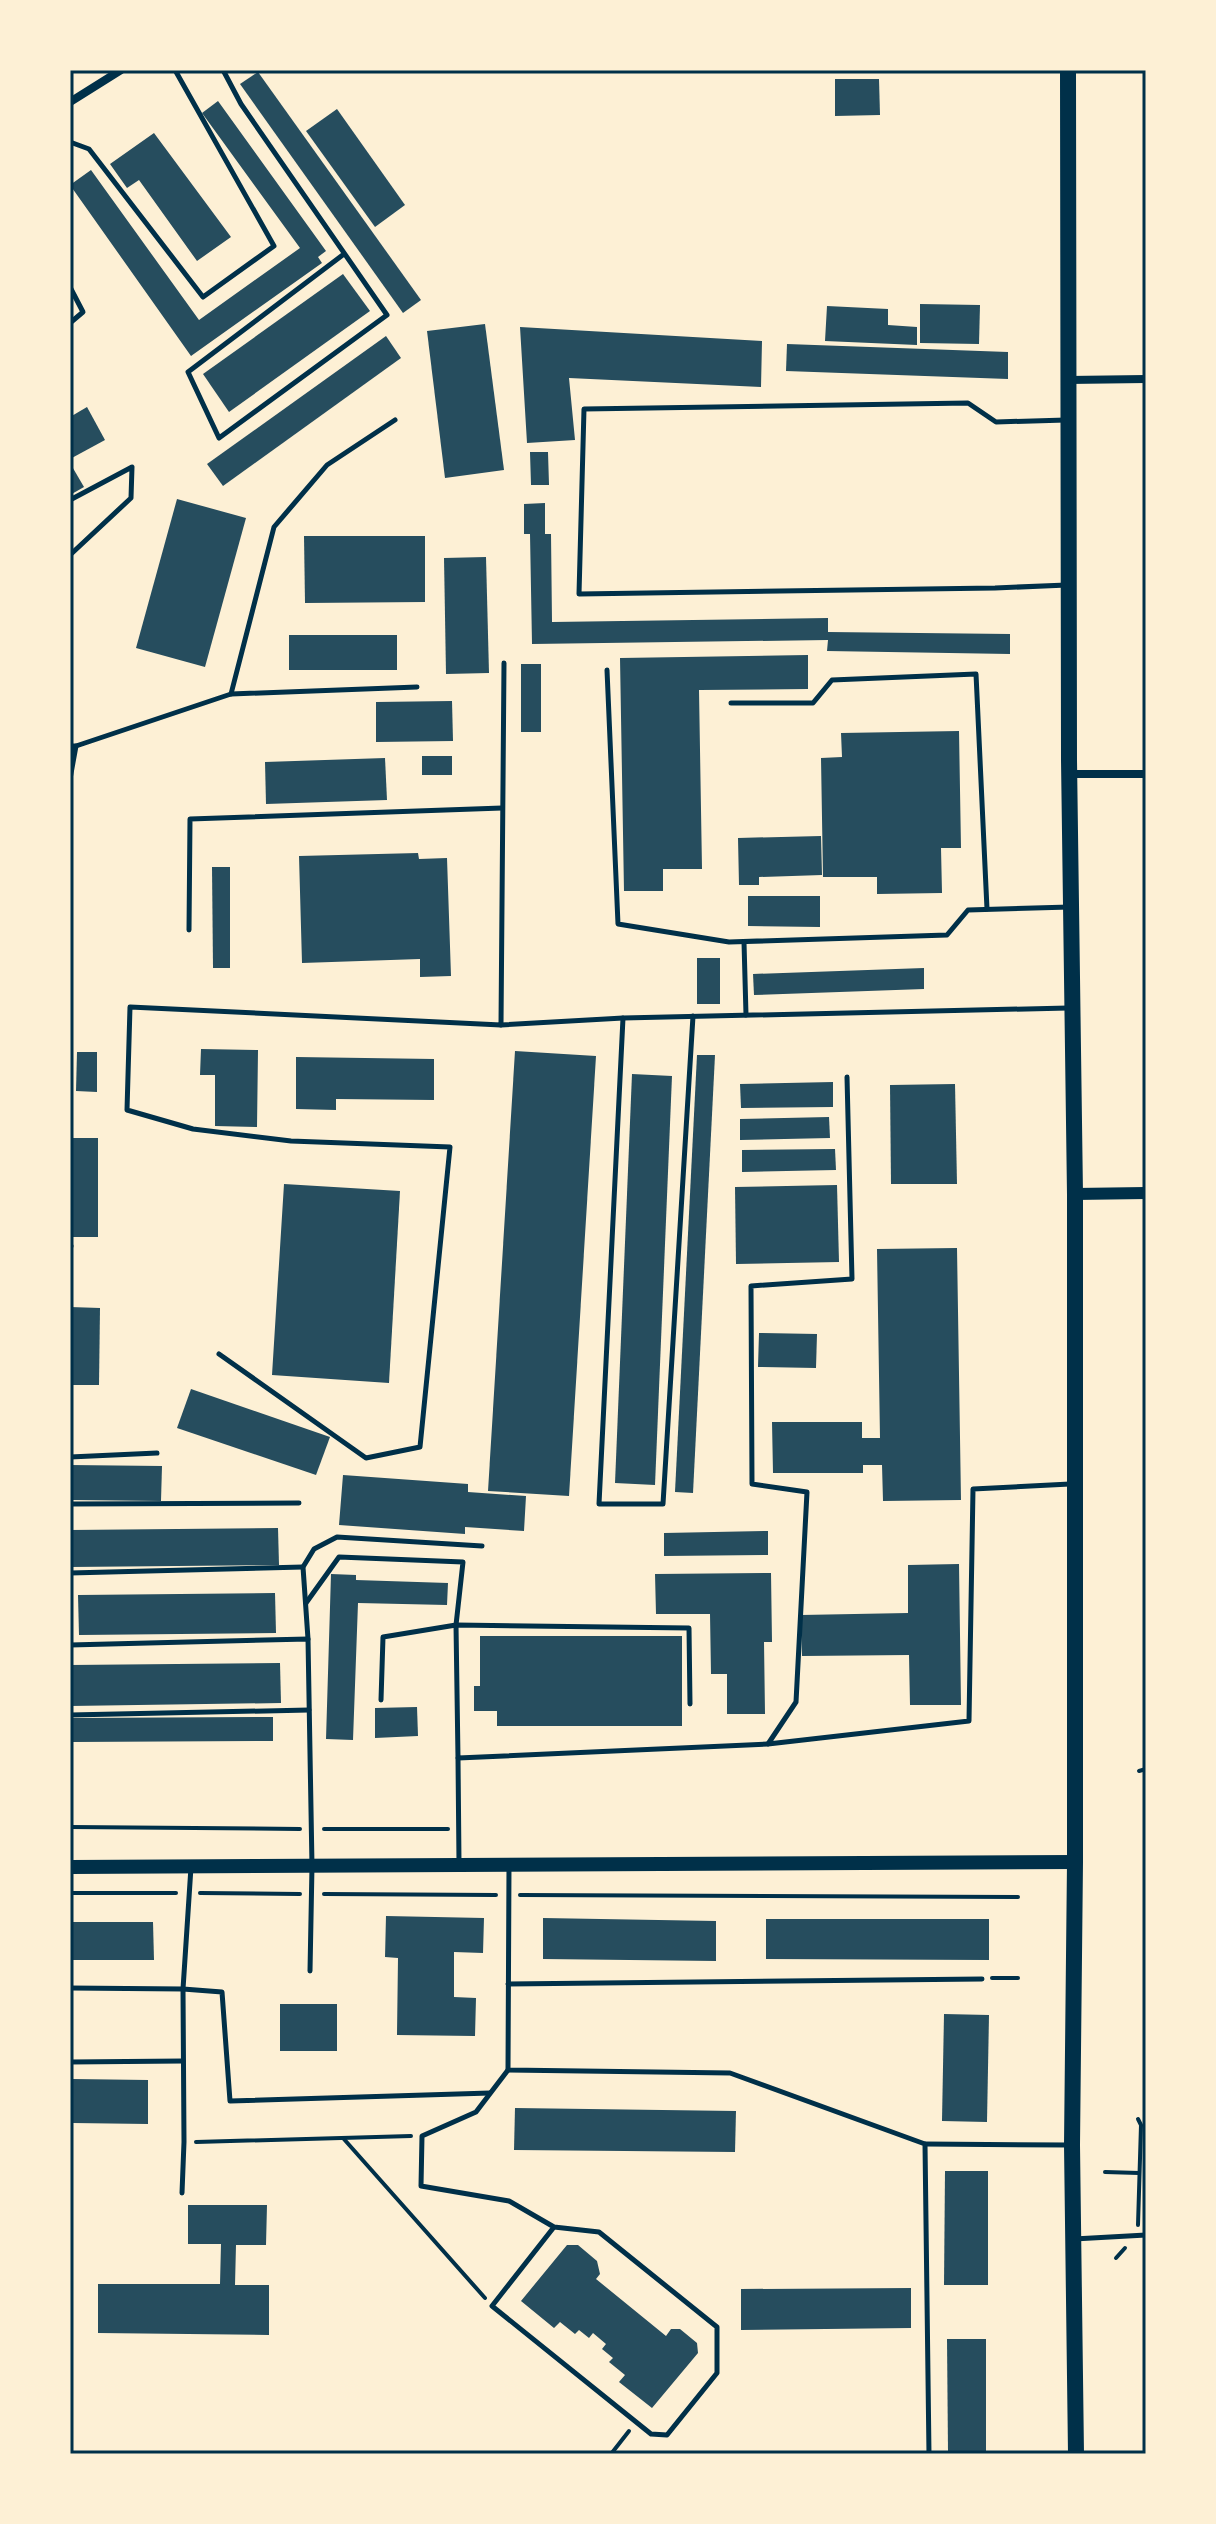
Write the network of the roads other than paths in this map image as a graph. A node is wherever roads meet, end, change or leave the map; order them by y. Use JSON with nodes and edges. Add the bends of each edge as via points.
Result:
{"nodes":[{"id":1,"x":100,"y":70,"type":"edge"},
{"id":2,"x":121,"y":70,"type":"edge"},
{"id":3,"x":175,"y":70,"type":"edge"},
{"id":4,"x":223,"y":70,"type":"edge"},
{"id":5,"x":1068,"y":70,"type":"edge"},
{"id":6,"x":106,"y":79,"type":"junction"},
{"id":7,"x":70,"y":102,"type":"edge"},
{"id":8,"x":70,"y":142,"type":"edge"},
{"id":9,"x":344,"y":254,"type":"junction"},
{"id":10,"x":70,"y":287,"type":"edge"},
{"id":11,"x":70,"y":323,"type":"edge"},
{"id":12,"x":1146,"y":379,"type":"edge"},
{"id":13,"x":1068,"y":380,"type":"junction"},
{"id":14,"x":395,"y":420,"type":"dead end"},
{"id":15,"x":1068,"y":420,"type":"junction"},
{"id":16,"x":70,"y":500,"type":"edge"},
{"id":17,"x":70,"y":555,"type":"edge"},
{"id":18,"x":1068,"y":585,"type":"junction"},
{"id":19,"x":504,"y":663,"type":"dead end"},
{"id":20,"x":607,"y":670,"type":"dead end"},
{"id":21,"x":417,"y":687,"type":"dead end"},
{"id":22,"x":231,"y":694,"type":"junction"},
{"id":23,"x":731,"y":703,"type":"dead end"},
{"id":24,"x":73,"y":746,"type":"edge"},
{"id":25,"x":1069,"y":774,"type":"junction"},
{"id":26,"x":1146,"y":774,"type":"edge"},
{"id":27,"x":70,"y":779,"type":"edge"},
{"id":28,"x":502,"y":808,"type":"junction"},
{"id":29,"x":1071,"y":907,"type":"junction"},
{"id":30,"x":987,"y":909,"type":"junction"},
{"id":31,"x":189,"y":930,"type":"dead end"},
{"id":32,"x":744,"y":942,"type":"junction"},
{"id":33,"x":1073,"y":1008,"type":"junction"},
{"id":34,"x":746,"y":1015,"type":"junction"},
{"id":35,"x":693,"y":1016,"type":"junction"},
{"id":36,"x":623,"y":1018,"type":"junction"},
{"id":37,"x":501,"y":1025,"type":"junction"},
{"id":38,"x":847,"y":1077,"type":"dead end"},
{"id":39,"x":1146,"y":1193,"type":"edge"},
{"id":40,"x":1075,"y":1194,"type":"junction"},
{"id":41,"x":219,"y":1354,"type":"dead end"},
{"id":42,"x":157,"y":1453,"type":"dead end"},
{"id":43,"x":70,"y":1457,"type":"edge"},
{"id":44,"x":1075,"y":1483,"type":"junction"},
{"id":45,"x":299,"y":1503,"type":"dead end"},
{"id":46,"x":70,"y":1504,"type":"edge"},
{"id":47,"x":482,"y":1546,"type":"dead end"},
{"id":48,"x":303,"y":1567,"type":"junction"},
{"id":49,"x":70,"y":1573,"type":"edge"},
{"id":50,"x":306,"y":1603,"type":"junction"},
{"id":51,"x":456,"y":1625,"type":"junction"},
{"id":52,"x":308,"y":1639,"type":"junction"},
{"id":53,"x":70,"y":1645,"type":"edge"},
{"id":54,"x":381,"y":1700,"type":"dead end"},
{"id":55,"x":690,"y":1704,"type":"dead end"},
{"id":56,"x":309,"y":1710,"type":"junction"},
{"id":57,"x":70,"y":1715,"type":"edge"},
{"id":58,"x":768,"y":1744,"type":"junction"},
{"id":59,"x":458,"y":1758,"type":"junction"},
{"id":60,"x":1075,"y":1862,"type":"junction"},
{"id":61,"x":459,"y":1863,"type":"junction"},
{"id":62,"x":509,"y":1863,"type":"junction"},
{"id":63,"x":312,"y":1866,"type":"junction"},
{"id":64,"x":70,"y":1867,"type":"edge"},
{"id":65,"x":191,"y":1867,"type":"junction"},
{"id":66,"x":310,"y":1971,"type":"dead end"},
{"id":67,"x":982,"y":1979,"type":"road end"},
{"id":68,"x":508,"y":1984,"type":"junction"},
{"id":69,"x":70,"y":1988,"type":"edge"},
{"id":70,"x":183,"y":1989,"type":"junction"},
{"id":71,"x":183,"y":2061,"type":"junction"},
{"id":72,"x":70,"y":2062,"type":"edge"},
{"id":73,"x":508,"y":2070,"type":"junction"},
{"id":74,"x":490,"y":2093,"type":"junction"},
{"id":75,"x":925,"y":2144,"type":"junction"},
{"id":76,"x":1072,"y":2145,"type":"junction"},
{"id":77,"x":182,"y":2193,"type":"dead end"},
{"id":78,"x":554,"y":2227,"type":"junction"},
{"id":79,"x":1146,"y":2235,"type":"edge"},
{"id":80,"x":1073,"y":2239,"type":"junction"},
{"id":81,"x":929,"y":2454,"type":"edge"},
{"id":82,"x":1076,"y":2454,"type":"edge"}],
"edges":[{"from":1,"to":6,"type":"lane"},
{"from":2,"to":6,"type":"street"},
{"from":3,"to":8,"type":"lane","via":[[274,246],[203,297],[89,149]]},
{"from":4,"to":9,"type":"lane"},
{"from":5,"to":13,"type":"highway"},
{"from":6,"to":7,"type":"street"},
{"from":9,"to":9,"type":"lane","via":[[387,315],[219,438],[188,372]]},
{"from":10,"to":11,"type":"lane","via":[[83,312]]},
{"from":12,"to":13,"type":"street"},
{"from":13,"to":15,"type":"highway"},
{"from":14,"to":22,"type":"lane","via":[[327,465],[274,527]]},
{"from":15,"to":18,"type":"highway"},
{"from":15,"to":18,"type":"lane","via":[[996,422],[968,403],[584,409],[579,594]]},
{"from":16,"to":17,"type":"lane","via":[[132,467],[131,498]]},
{"from":18,"to":25,"type":"highway"},
{"from":19,"to":28,"type":"lane"},
{"from":20,"to":32,"type":"lane","via":[[618,924]]},
{"from":21,"to":22,"type":"lane"},
{"from":22,"to":24,"type":"lane"},
{"from":23,"to":30,"type":"lane","via":[[813,703],[832,680],[976,674]]},
{"from":24,"to":27,"type":"lane"},
{"from":25,"to":26,"type":"street"},
{"from":25,"to":29,"type":"highway"},
{"from":28,"to":31,"type":"lane","via":[[190,819]]},
{"from":28,"to":37,"type":"lane"},
{"from":29,"to":30,"type":"lane"},
{"from":29,"to":33,"type":"highway"},
{"from":30,"to":32,"type":"lane","via":[[968,910],[947,935]]},
{"from":32,"to":34,"type":"lane"},
{"from":33,"to":34,"type":"lane"},
{"from":33,"to":40,"type":"highway"},
{"from":34,"to":35,"type":"lane"},
{"from":35,"to":36,"type":"lane"},
{"from":35,"to":36,"type":"lane","via":[[663,1504],[599,1504]]},
{"from":36,"to":37,"type":"lane"},
{"from":37,"to":41,"type":"lane","via":[[130,1007],[127,1110],[193,1129],[291,1141],[450,1147],[420,1447],[366,1458]]},
{"from":38,"to":58,"type":"lane","via":[[852,1279],[751,1286],[752,1484],[807,1492],[796,1702]]},
{"from":39,"to":40,"type":"street"},
{"from":40,"to":44,"type":"highway"},
{"from":42,"to":43,"type":"lane"},
{"from":44,"to":58,"type":"lane","via":[[973,1489],[969,1721]]},
{"from":44,"to":60,"type":"highway"},
{"from":45,"to":46,"type":"lane"},
{"from":47,"to":48,"type":"lane","via":[[337,1537],[314,1549]]},
{"from":48,"to":49,"type":"lane"},
{"from":48,"to":50,"type":"lane"},
{"from":50,"to":51,"type":"lane","via":[[339,1557],[463,1562]]},
{"from":50,"to":52,"type":"lane"},
{"from":51,"to":54,"type":"lane","via":[[383,1637]]},
{"from":51,"to":55,"type":"lane","via":[[689,1628]]},
{"from":51,"to":59,"type":"lane"},
{"from":52,"to":53,"type":"lane"},
{"from":52,"to":56,"type":"lane"},
{"from":56,"to":57,"type":"lane"},
{"from":56,"to":63,"type":"lane"},
{"from":58,"to":59,"type":"lane"},
{"from":59,"to":61,"type":"lane"},
{"from":60,"to":62,"type":"main road"},
{"from":60,"to":76,"type":"highway"},
{"from":61,"to":62,"type":"main road"},
{"from":61,"to":63,"type":"main road"},
{"from":62,"to":68,"type":"lane"},
{"from":63,"to":65,"type":"main road"},
{"from":63,"to":66,"type":"lane"},
{"from":64,"to":65,"type":"main road"},
{"from":65,"to":70,"type":"lane"},
{"from":67,"to":68,"type":"lane"},
{"from":68,"to":73,"type":"lane"},
{"from":69,"to":70,"type":"lane"},
{"from":70,"to":71,"type":"lane"},
{"from":70,"to":74,"type":"lane","via":[[222,1992],[230,2101]]},
{"from":71,"to":72,"type":"lane"},
{"from":71,"to":77,"type":"lane"},
{"from":73,"to":74,"type":"lane"},
{"from":73,"to":75,"type":"lane","via":[[730,2073]]},
{"from":74,"to":78,"type":"lane","via":[[476,2112],[422,2136],[421,2186],[509,2201]]},
{"from":75,"to":76,"type":"lane"},
{"from":75,"to":81,"type":"lane"},
{"from":76,"to":80,"type":"highway"},
{"from":78,"to":78,"type":"lane","via":[[599,2232],[717,2327],[717,2373],[667,2435],[651,2434],[492,2306]]},
{"from":79,"to":80,"type":"lane"},
{"from":80,"to":82,"type":"highway"}]}
